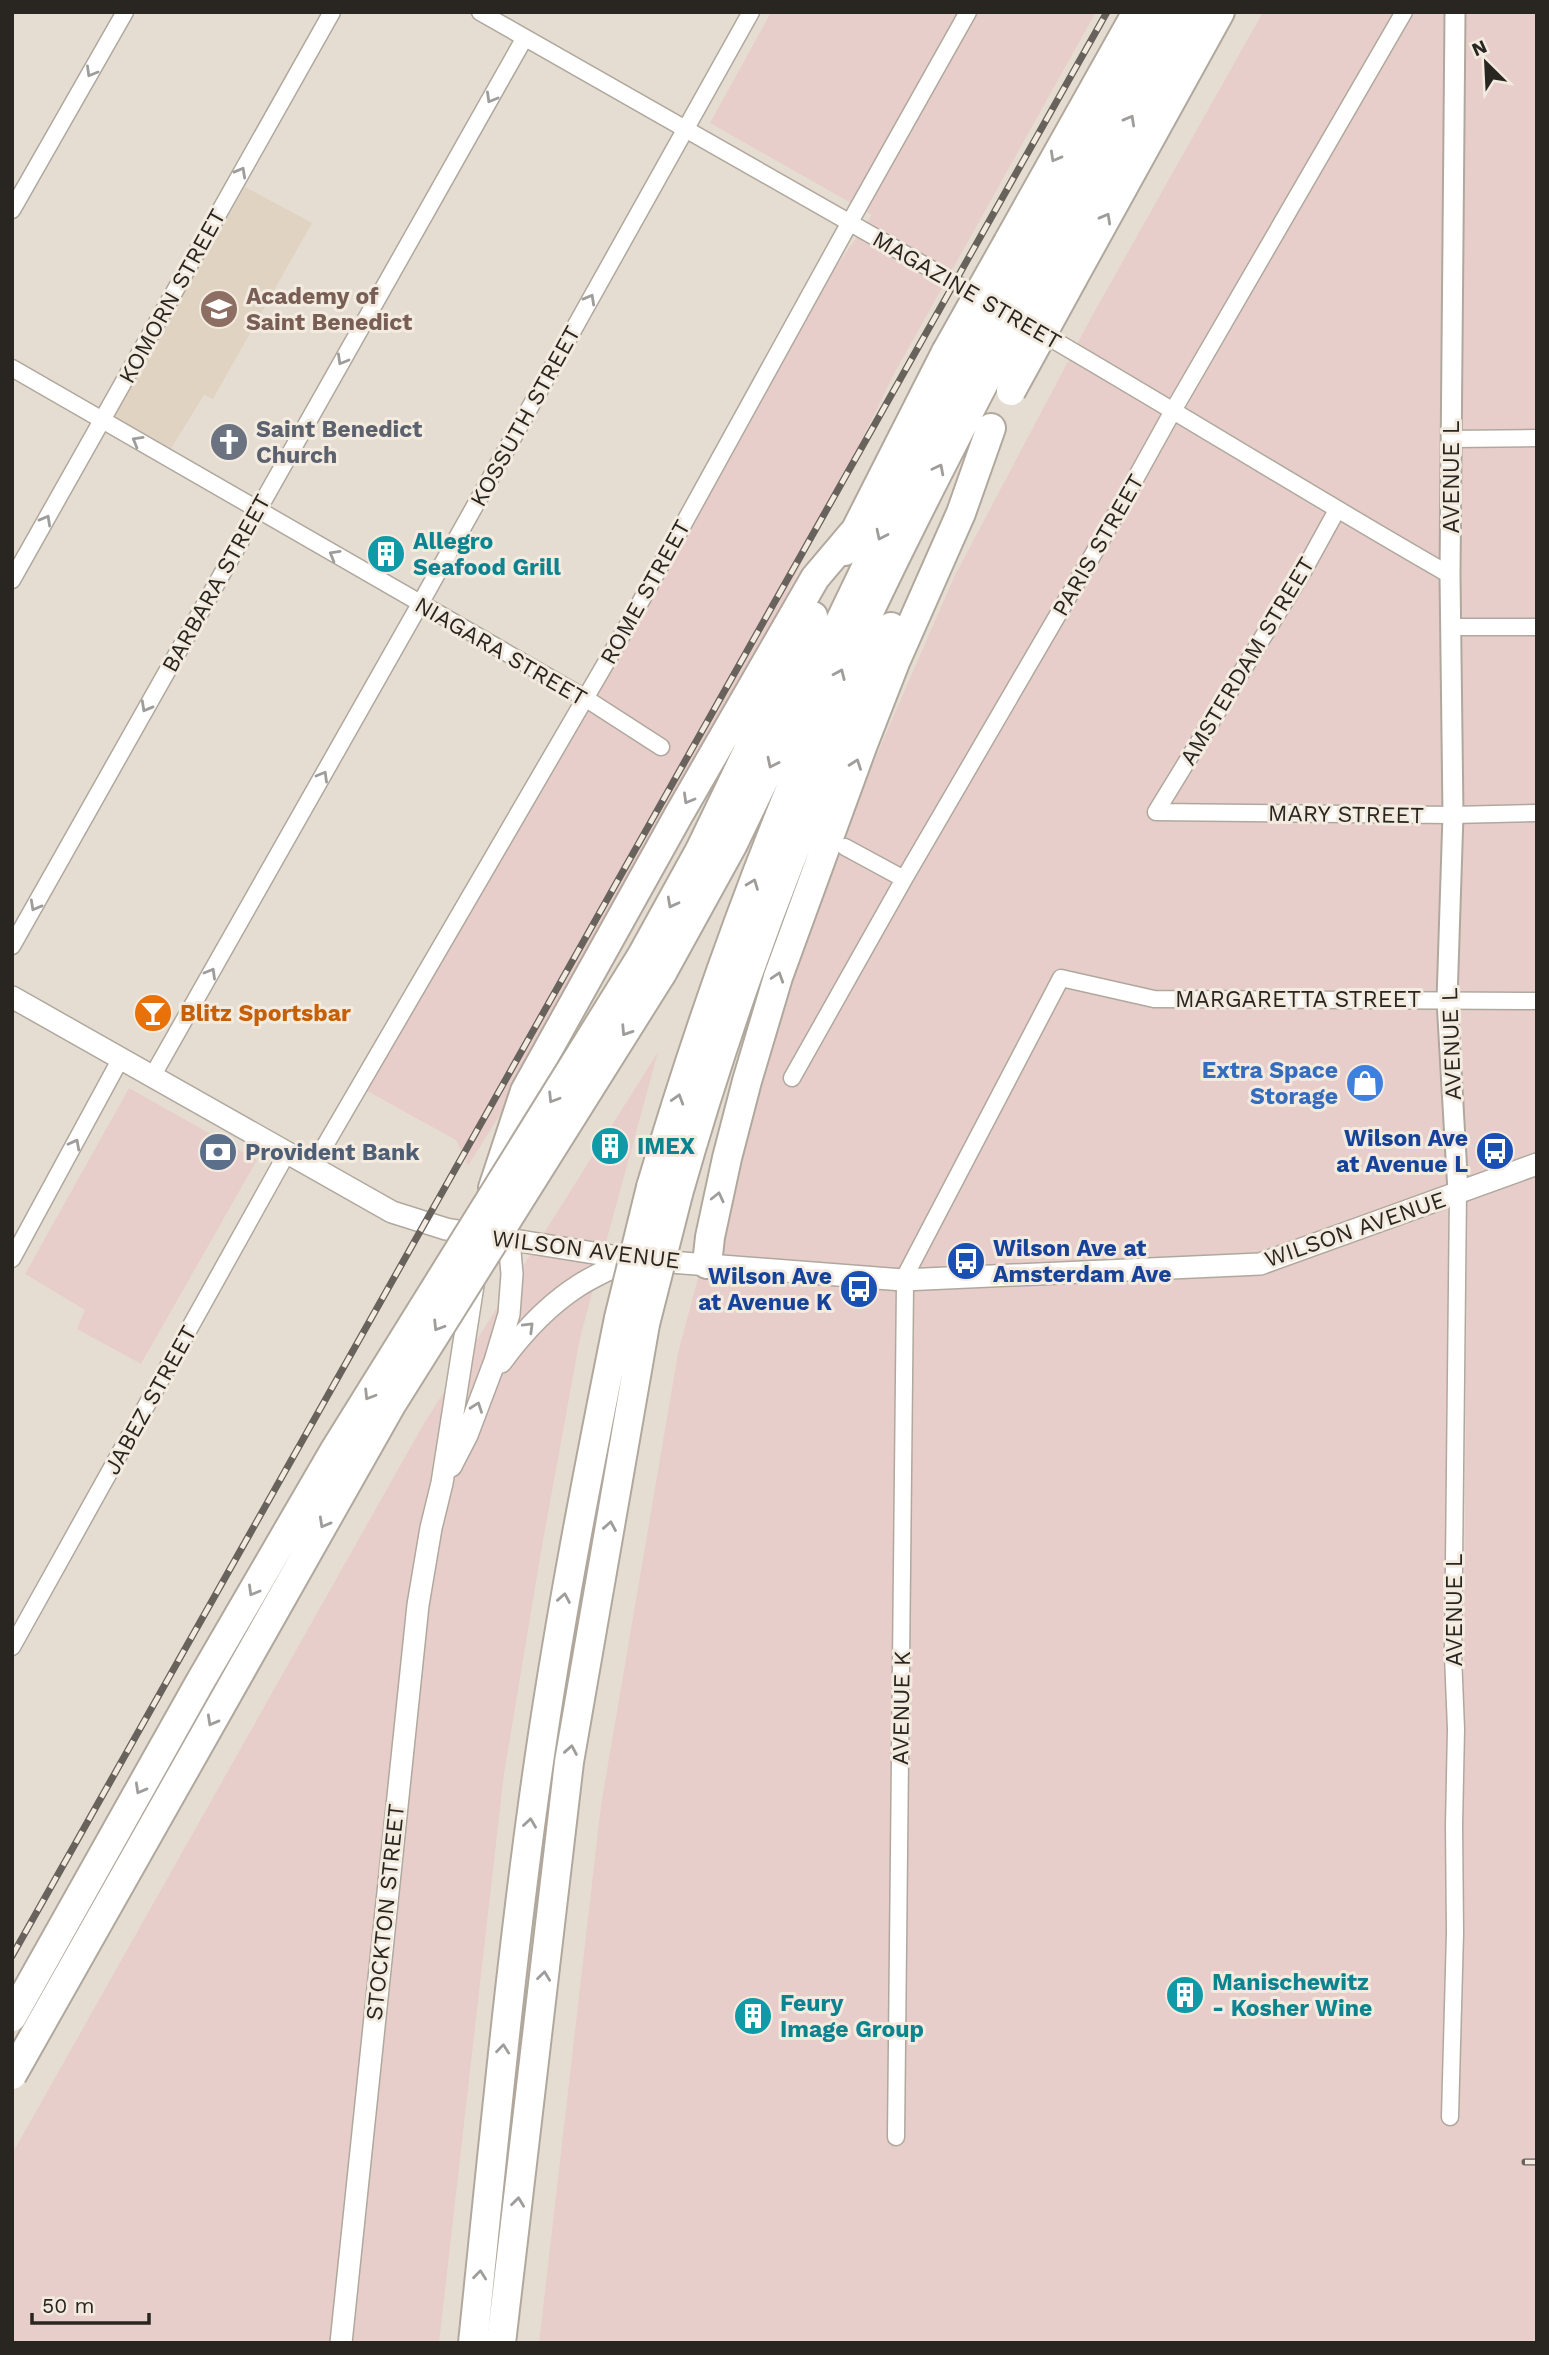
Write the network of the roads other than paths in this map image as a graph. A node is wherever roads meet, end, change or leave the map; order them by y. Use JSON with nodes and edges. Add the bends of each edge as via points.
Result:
{"nodes":[{"id":1,"x":125,"y":12,"type":"edge"},
{"id":2,"x":331,"y":12,"type":"edge"},
{"id":3,"x":480,"y":12,"type":"edge"},
{"id":4,"x":751,"y":12,"type":"edge"},
{"id":5,"x":968,"y":12,"type":"edge"},
{"id":6,"x":1137,"y":12,"type":"edge"},
{"id":7,"x":1166,"y":12,"type":"edge"},
{"id":8,"x":1190,"y":12,"type":"edge"},
{"id":9,"x":1220,"y":12,"type":"edge"},
{"id":10,"x":1404,"y":12,"type":"edge"},
{"id":11,"x":1455,"y":12,"type":"edge"},
{"id":12,"x":524,"y":39,"type":"junction"},
{"id":13,"x":684,"y":130,"type":"junction"},
{"id":14,"x":12,"y":211,"type":"edge"},
{"id":15,"x":850,"y":222,"type":"junction"},
{"id":16,"x":1040,"y":260,"type":"junction"},
{"id":17,"x":12,"y":368,"type":"edge"},
{"id":18,"x":978,"y":372,"type":"junction"},
{"id":19,"x":1174,"y":409,"type":"junction"},
{"id":20,"x":102,"y":421,"type":"junction"},
{"id":21,"x":991,"y":428,"type":"junction"},
{"id":22,"x":1537,"y":438,"type":"edge"},
{"id":23,"x":1452,"y":439,"type":"junction"},
{"id":24,"x":257,"y":510,"type":"junction"},
{"id":25,"x":1337,"y":510,"type":"junction"},
{"id":26,"x":853,"y":533,"type":"junction"},
{"id":27,"x":1450,"y":575,"type":"junction"},
{"id":28,"x":12,"y":580,"type":"edge"},
{"id":29,"x":420,"y":604,"type":"junction"},
{"id":30,"x":1537,"y":627,"type":"edge"},
{"id":31,"x":1451,"y":628,"type":"junction"},
{"id":32,"x":585,"y":698,"type":"junction"},
{"id":33,"x":661,"y":747,"type":"dead end"},
{"id":34,"x":1156,"y":812,"type":"joint"},
{"id":35,"x":1537,"y":813,"type":"edge"},
{"id":36,"x":1453,"y":815,"type":"junction"},
{"id":37,"x":845,"y":847,"type":"dead end"},
{"id":38,"x":904,"y":879,"type":"junction"},
{"id":39,"x":12,"y":946,"type":"edge"},
{"id":40,"x":652,"y":965,"type":"junction"},
{"id":41,"x":12,"y":997,"type":"edge"},
{"id":42,"x":1447,"y":1000,"type":"junction"},
{"id":43,"x":1537,"y":1001,"type":"edge"},
{"id":44,"x":121,"y":1058,"type":"junction"},
{"id":45,"x":153,"y":1075,"type":"junction"},
{"id":46,"x":792,"y":1078,"type":"dead end"},
{"id":47,"x":287,"y":1153,"type":"junction"},
{"id":48,"x":1537,"y":1164,"type":"edge"},
{"id":49,"x":313,"y":1166,"type":"junction"},
{"id":50,"x":665,"y":1191,"type":"junction"},
{"id":51,"x":1458,"y":1192,"type":"junction"},
{"id":52,"x":481,"y":1236,"type":"junction"},
{"id":53,"x":509,"y":1240,"type":"junction"},
{"id":54,"x":12,"y":1259,"type":"edge"},
{"id":55,"x":631,"y":1259,"type":"junction"},
{"id":56,"x":707,"y":1264,"type":"junction"},
{"id":57,"x":903,"y":1280,"type":"junction"},
{"id":58,"x":632,"y":1321,"type":"junction"},
{"id":59,"x":487,"y":1380,"type":"junction"},
{"id":60,"x":442,"y":1483,"type":"junction"},
{"id":61,"x":12,"y":1647,"type":"edge"},
{"id":62,"x":12,"y":2017,"type":"edge"},
{"id":63,"x":12,"y":2075,"type":"edge"},
{"id":64,"x":1450,"y":2117,"type":"dead end"},
{"id":65,"x":896,"y":2137,"type":"dead end"},
{"id":66,"x":341,"y":2343,"type":"edge"},
{"id":67,"x":473,"y":2343,"type":"edge"},
{"id":68,"x":501,"y":2343,"type":"edge"}],
"edges":[{"from":1,"to":14,"type":"street","one_way":true},
{"from":20,"to":2,"type":"street","name":"KOMORN STREET","one_way":true},
{"from":3,"to":12,"type":"street","name":"MAGAZINE STREET"},
{"from":4,"to":13,"type":"street","name":"KOSSUTH STREET"},
{"from":5,"to":15,"type":"street","name":"ROME STREET"},
{"from":6,"to":16,"type":"highway","one_way":true},
{"from":7,"to":16,"type":"highway"},
{"from":16,"to":8,"type":"highway","one_way":true},
{"from":16,"to":9,"type":"highway","one_way":true},
{"from":10,"to":19,"type":"street","name":"PARIS STREET"},
{"from":11,"to":23,"type":"street","name":"AVENUE L"},
{"from":12,"to":13,"type":"street","name":"MAGAZINE STREET"},
{"from":12,"to":24,"type":"street","name":"BARBARA STREET","one_way":true},
{"from":13,"to":15,"type":"street","name":"MAGAZINE STREET"},
{"from":29,"to":13,"type":"street","name":"KOSSUTH STREET","one_way":true},
{"from":15,"to":19,"type":"street","name":"MAGAZINE STREET"},
{"from":15,"to":32,"type":"street","name":"ROME STREET"},
{"from":16,"to":18,"type":"highway","bridge":true},
{"from":16,"to":18,"type":"highway","bridge":true},
{"from":17,"to":20,"type":"street","name":"NIAGARA STREET"},
{"from":18,"to":21,"type":"highway"},
{"from":18,"to":26,"type":"highway"},
{"from":18,"to":40,"type":"highway","one_way":true,"via":[[884,527],[729,852]]},
{"from":50,"to":18,"type":"highway","one_way":true,"via":[[681,1088],[718,978],[792,785]]},
{"from":19,"to":25,"type":"street","name":"MAGAZINE STREET"},
{"from":19,"to":38,"type":"street","name":"PARIS STREET"},
{"from":24,"to":20,"type":"street","name":"NIAGARA STREET","one_way":true},
{"from":28,"to":20,"type":"street","name":"KOMORN STREET","one_way":true},
{"from":21,"to":50,"type":"highway","via":[[894,619],[809,816]]},
{"from":56,"to":21,"type":"highway","one_way":true,"via":[[740,1107],[795,926],[866,736],[961,513]]},
{"from":22,"to":23,"type":"street"},
{"from":23,"to":27,"type":"street","name":"AVENUE L"},
{"from":29,"to":24,"type":"street","name":"NIAGARA STREET","one_way":true},
{"from":24,"to":39,"type":"street","name":"BARBARA STREET","one_way":true},
{"from":25,"to":27,"type":"street","name":"MAGAZINE STREET"},
{"from":25,"to":34,"type":"street","name":"AMSTERDAM STREET"},
{"from":26,"to":40,"type":"highway","one_way":true},
{"from":26,"to":52,"type":"highway","one_way":true,"via":[[816,578],[525,1091],[498,1166]]},
{"from":27,"to":31,"type":"street","name":"AVENUE L"},
{"from":29,"to":32,"type":"street","name":"NIAGARA STREET"},
{"from":45,"to":29,"type":"street","name":"KOSSUTH STREET","one_way":true},
{"from":30,"to":31,"type":"street"},
{"from":31,"to":36,"type":"street","name":"AVENUE L"},
{"from":32,"to":33,"type":"street","name":"NIAGARA STREET"},
{"from":32,"to":49,"type":"street","name":"ROME STREET"},
{"from":34,"to":36,"type":"street","name":"MARY STREET"},
{"from":35,"to":36,"type":"street","name":"MARY STREET"},
{"from":36,"to":42,"type":"street","name":"AVENUE L"},
{"from":37,"to":38,"type":"street"},
{"from":38,"to":46,"type":"street","name":"PARIS STREET"},
{"from":40,"to":62,"type":"highway","one_way":true,"bridge":true,"via":[[333,1453]]},
{"from":40,"to":63,"type":"highway","one_way":true,"bridge":true,"via":[[390,1405]]},
{"from":41,"to":44,"type":"main road","name":"WILSON AVENUE"},
{"from":42,"to":43,"type":"street","name":"MARGARETTA STREET"},
{"from":42,"to":51,"type":"street","name":"AVENUE L"},
{"from":42,"to":57,"type":"street","name":"MARGARETTA STREET","via":[[1154,999],[1061,978]]},
{"from":44,"to":45,"type":"main road","name":"WILSON AVENUE"},
{"from":54,"to":44,"type":"street","one_way":true},
{"from":45,"to":47,"type":"main road","name":"WILSON AVENUE"},
{"from":47,"to":49,"type":"main road","name":"WILSON AVENUE"},
{"from":47,"to":61,"type":"street","name":"JABEZ STREET"},
{"from":48,"to":51,"type":"main road","name":"WILSON AVENUE"},
{"from":49,"to":52,"type":"main road","name":"WILSON AVENUE","via":[[392,1212]]},
{"from":50,"to":58,"type":"highway","bridge":true},
{"from":51,"to":57,"type":"main road","name":"WILSON AVENUE","via":[[1260,1264]]},
{"from":51,"to":64,"type":"street","name":"AVENUE L"},
{"from":52,"to":53,"type":"main road","name":"WILSON AVENUE"},
{"from":52,"to":60,"type":"main road","name":"STOCKTON STREET"},
{"from":53,"to":55,"type":"main road","name":"WILSON AVENUE"},
{"from":53,"to":59,"type":"main road","name":"STOCKTON STREET","via":[[509,1314]]},
{"from":55,"to":56,"type":"main road","name":"WILSON AVENUE"},
{"from":59,"to":55,"type":"main road","one_way":true,"via":[[525,1329],[558,1300]]},
{"from":56,"to":57,"type":"main road","name":"WILSON AVENUE"},
{"from":57,"to":65,"type":"street","name":"AVENUE K"},
{"from":67,"to":58,"type":"highway","one_way":true,"via":[[510,1979],[536,1783],[572,1555]]},
{"from":68,"to":58,"type":"highway","one_way":true,"via":[[569,1762]]},
{"from":60,"to":59,"type":"main road","name":"STOCKTON STREET","one_way":true,"via":[[467,1435]]},
{"from":60,"to":66,"type":"main road","name":"STOCKTON STREET","via":[[418,1605]]}]}
